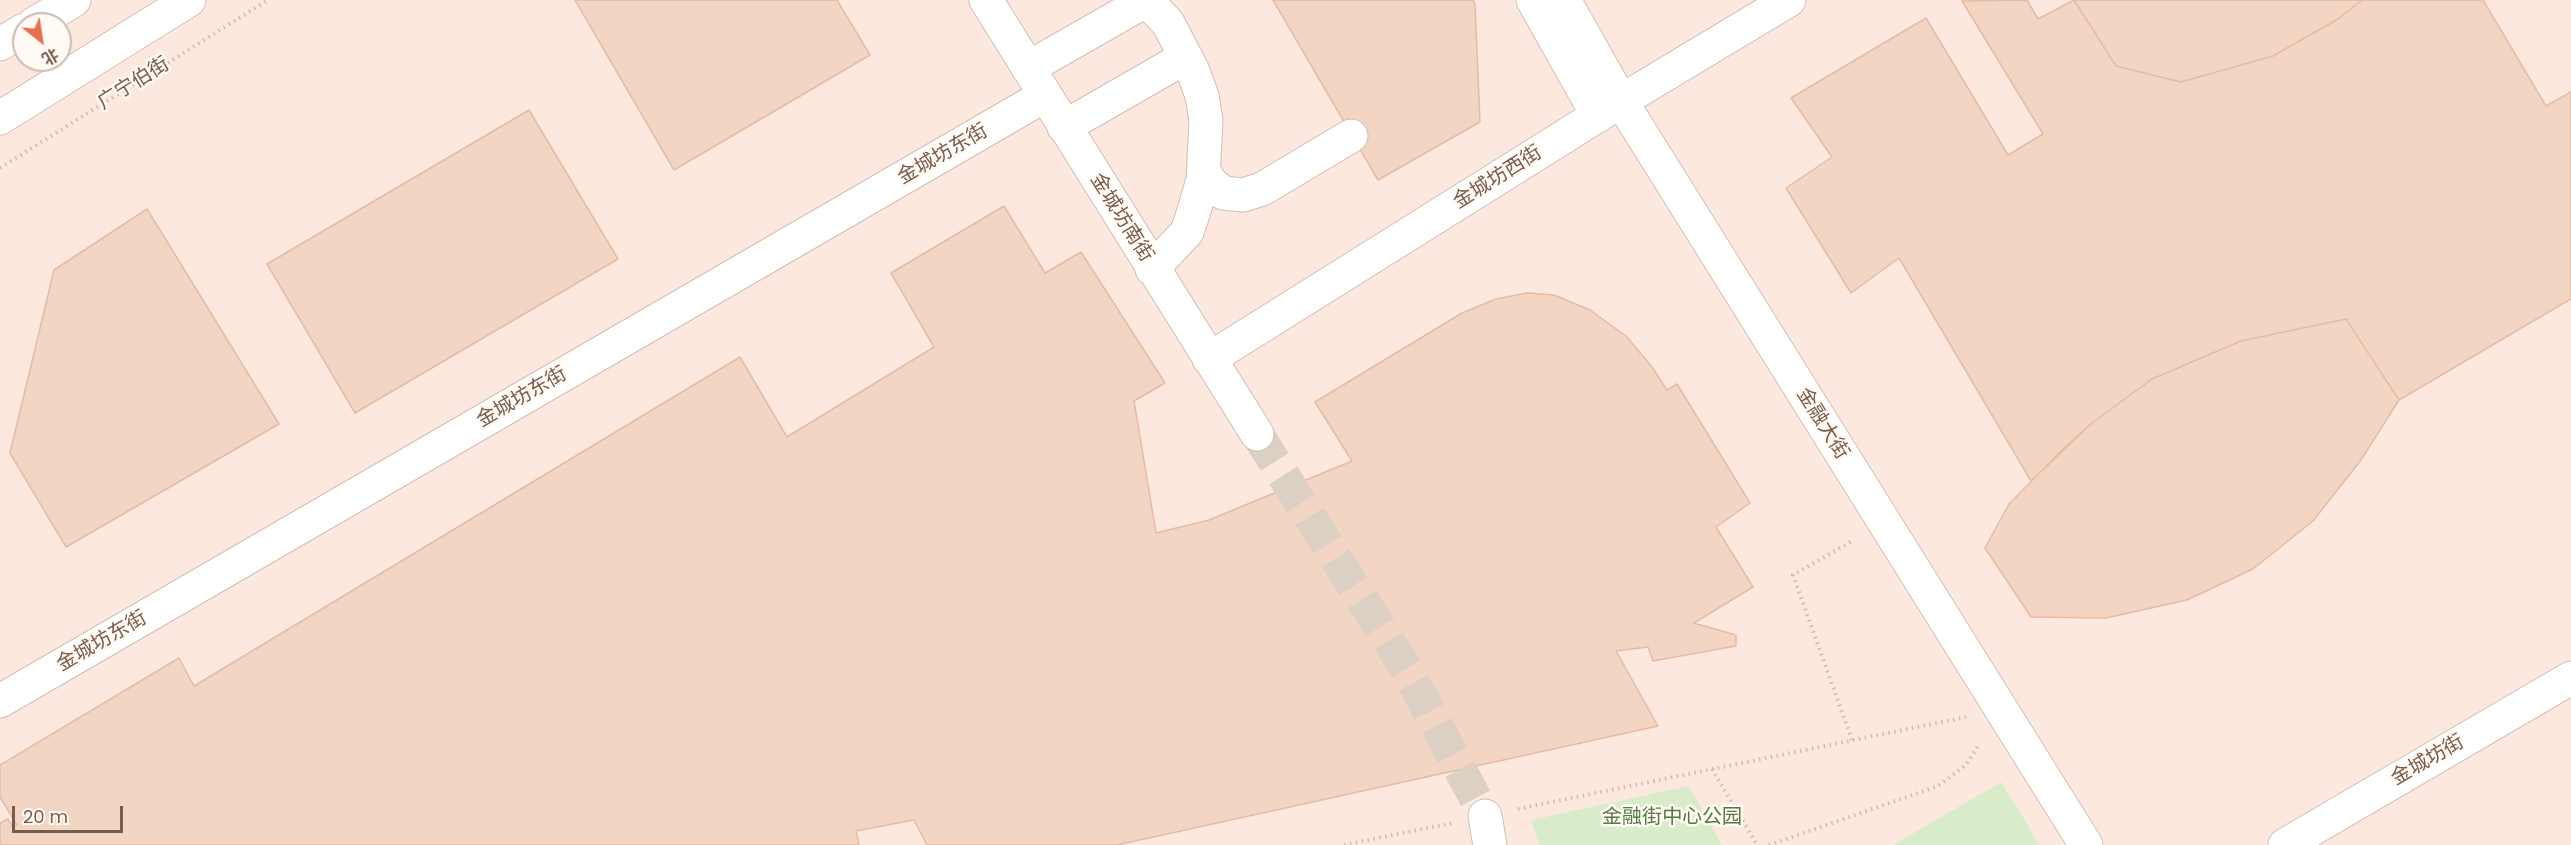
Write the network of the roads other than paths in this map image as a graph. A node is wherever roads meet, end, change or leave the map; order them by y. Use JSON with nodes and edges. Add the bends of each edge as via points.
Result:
{"nodes":[{"id":1,"x":74,"y":0,"type":"edge"},
{"id":2,"x":189,"y":0,"type":"edge"},
{"id":3,"x":986,"y":0,"type":"edge"},
{"id":4,"x":1147,"y":0,"type":"edge"},
{"id":5,"x":1533,"y":0,"type":"edge"},
{"id":6,"x":1564,"y":0,"type":"edge"},
{"id":7,"x":1789,"y":0,"type":"edge"},
{"id":8,"x":54,"y":12,"type":"edge"},
{"id":9,"x":1186,"y":57,"type":"junction"},
{"id":10,"x":1028,"y":68,"type":"junction"},
{"id":11,"x":1044,"y":96,"type":"junction"},
{"id":12,"x":1610,"y":109,"type":"junction"},
{"id":13,"x":0,"y":118,"type":"edge"},
{"id":14,"x":1064,"y":127,"type":"junction"},
{"id":15,"x":1352,"y":136,"type":"dead end"},
{"id":16,"x":1204,"y":171,"type":"junction"},
{"id":17,"x":1152,"y":269,"type":"junction"},
{"id":18,"x":1209,"y":359,"type":"junction"},
{"id":19,"x":1257,"y":434,"type":"tunnel mouth"},
{"id":20,"x":2571,"y":678,"type":"edge"},
{"id":21,"x":0,"y":701,"type":"edge"},
{"id":22,"x":2086,"y":845,"type":"edge"},
{"id":23,"x":2285,"y":845,"type":"edge"}],
"edges":[{"from":1,"to":8,"type":"street"},
{"from":2,"to":13,"type":"street"},
{"from":3,"to":10,"type":"street","name":"金城坊南街"},
{"from":4,"to":9,"type":"street","via":[[1168,23]]},
{"from":4,"to":10,"type":"street"},
{"from":5,"to":12,"type":"street"},
{"from":6,"to":12,"type":"street","name":"金融大街"},
{"from":7,"to":12,"type":"street","name":"金城坊西街"},
{"from":9,"to":14,"type":"street"},
{"from":9,"to":16,"type":"street","via":[[1202,96],[1206,120]]},
{"from":10,"to":11,"type":"street","name":"金城坊南街"},
{"from":11,"to":14,"type":"street","name":"金城坊南街"},
{"from":11,"to":21,"type":"street","name":"金城坊东街"},
{"from":12,"to":18,"type":"street","name":"金城坊西街"},
{"from":12,"to":22,"type":"street","name":"金融大街","via":[[1884,523]]},
{"from":14,"to":17,"type":"street","name":"金城坊南街"},
{"from":15,"to":16,"type":"street","via":[[1262,189],[1243,195],[1223,193]]},
{"from":16,"to":17,"type":"street","via":[[1186,232]]},
{"from":17,"to":18,"type":"street","name":"金城坊南街"},
{"from":18,"to":19,"type":"street","name":"金城坊南街"},
{"from":20,"to":23,"type":"street","name":"金城坊街"}]}
